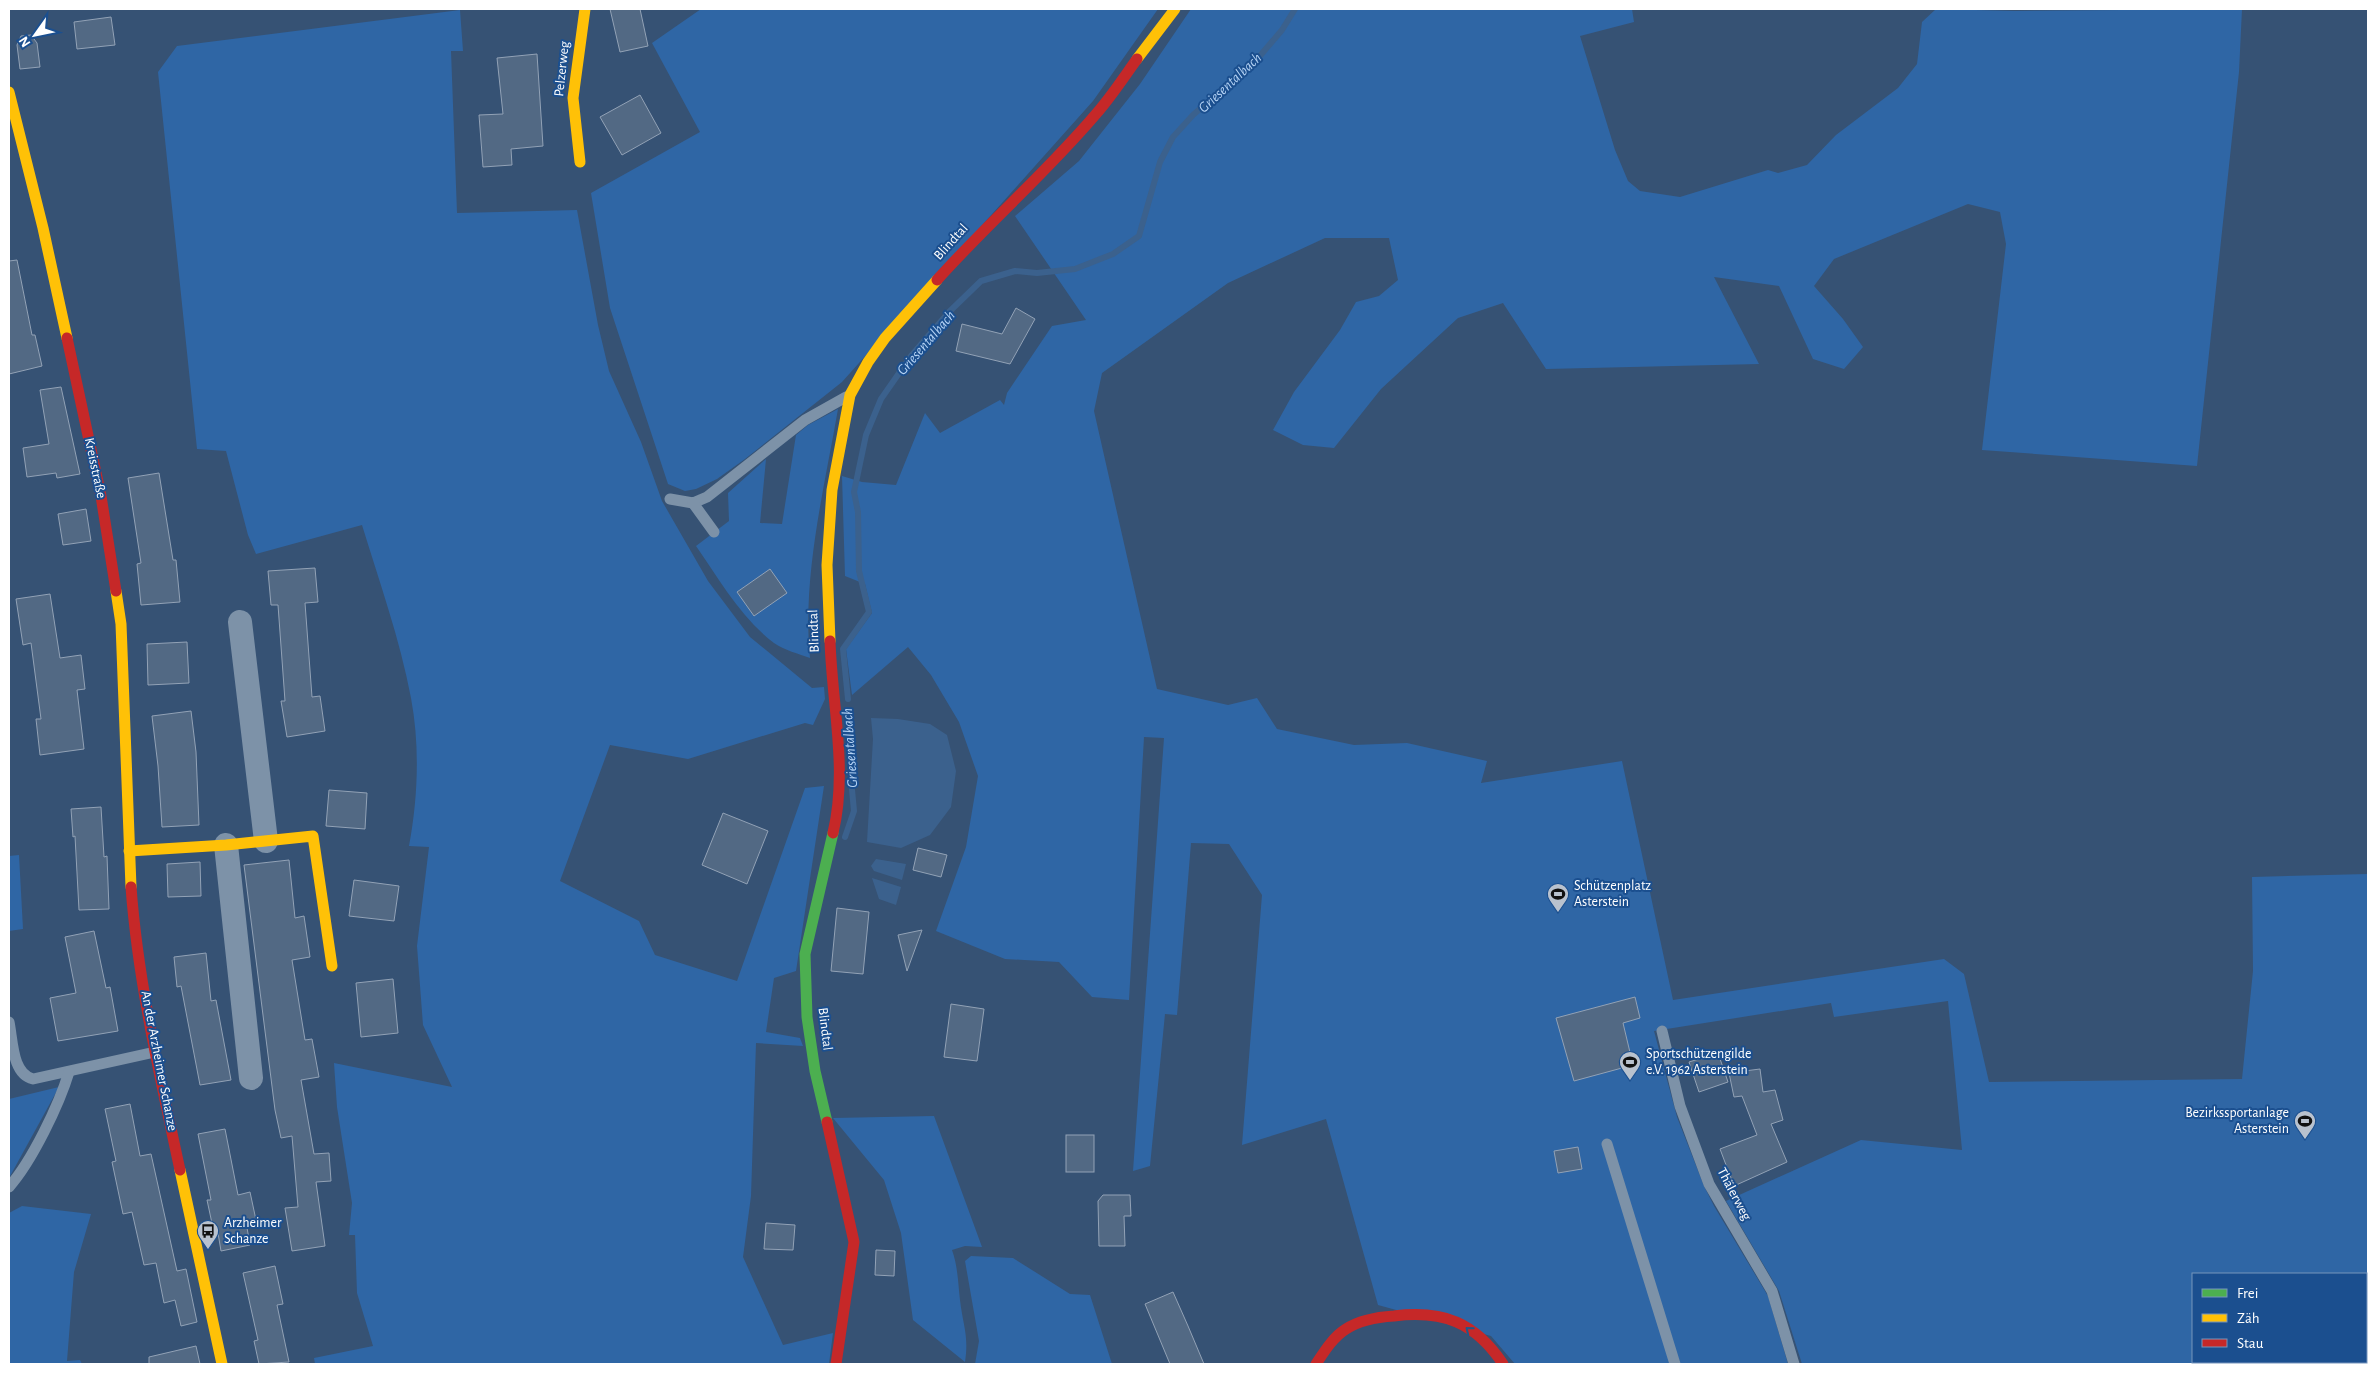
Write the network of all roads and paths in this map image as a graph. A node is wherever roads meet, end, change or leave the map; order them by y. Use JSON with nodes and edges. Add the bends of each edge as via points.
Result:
{"nodes":[{"id":1,"x":585,"y":9,"type":"edge"},
{"id":2,"x":1176,"y":9,"type":"edge"},
{"id":3,"x":9,"y":92,"type":"edge"},
{"id":4,"x":580,"y":162,"type":"dead end"},
{"id":5,"x":850,"y":395,"type":"junction"},
{"id":6,"x":670,"y":499,"type":"dead end"},
{"id":7,"x":693,"y":503,"type":"junction"},
{"id":8,"x":714,"y":532,"type":"dead end"},
{"id":9,"x":240,"y":622,"type":"dead end"},
{"id":10,"x":266,"y":841,"type":"junction"},
{"id":11,"x":226,"y":845,"type":"junction"},
{"id":12,"x":129,"y":851,"type":"junction"},
{"id":13,"x":332,"y":966,"type":"dead end"},
{"id":14,"x":9,"y":1022,"type":"edge"},
{"id":15,"x":1662,"y":1031,"type":"dead end"},
{"id":16,"x":155,"y":1052,"type":"junction"},
{"id":17,"x":69,"y":1072,"type":"junction"},
{"id":18,"x":251,"y":1078,"type":"dead end"},
{"id":19,"x":1607,"y":1144,"type":"dead end"},
{"id":20,"x":9,"y":1187,"type":"edge"},
{"id":21,"x":222,"y":1364,"type":"edge"},
{"id":22,"x":836,"y":1364,"type":"edge"},
{"id":23,"x":1316,"y":1364,"type":"edge"},
{"id":24,"x":1503,"y":1364,"type":"edge"},
{"id":25,"x":1675,"y":1364,"type":"edge"},
{"id":26,"x":1794,"y":1364,"type":"edge"}],
"edges":[{"from":1,"to":4,"type":"street","name":"Pelzerweg","via":[[572,98]]},
{"from":2,"to":5,"type":"street","name":"Blindtal","via":[[1096,114],[978,234],[885,338]]},
{"from":3,"to":12,"type":"street","name":"Kreisstraße","via":[[43,228],[101,496],[121,624]]},
{"from":5,"to":7,"type":"lane","via":[[805,420],[707,498]]},
{"from":5,"to":22,"type":"street","name":"Blindtal","via":[[832,490],[827,565],[831,675],[839,764],[836,818],[805,954],[807,1018],[815,1070],[854,1242]]},
{"from":6,"to":7,"type":"lane"},
{"from":7,"to":8,"type":"lane"},
{"from":9,"to":10,"type":"street"},
{"from":10,"to":11,"type":"street"},
{"from":10,"to":13,"type":"street","via":[[313,836]]},
{"from":11,"to":12,"type":"street"},
{"from":11,"to":18,"type":"street"},
{"from":12,"to":16,"type":"street","name":"An der Arzheimer Schanze","via":[[134,925]]},
{"from":14,"to":17,"type":"lane","via":[[19,1070],[25,1077],[33,1079]]},
{"from":15,"to":26,"type":"lane","name":"Thälerweg","via":[[1680,1106],[1709,1184],[1772,1292]]},
{"from":16,"to":17,"type":"lane"},
{"from":16,"to":21,"type":"street","name":"An der Arzheimer Schanze"},
{"from":17,"to":20,"type":"lane","via":[[62,1093],[30,1155]]},
{"from":19,"to":25,"type":"lane"},
{"from":24,"to":23,"type":"street","one_way":true,"via":[[1494,1351],[1458,1321],[1404,1314],[1373,1318],[1346,1329]]}]}
